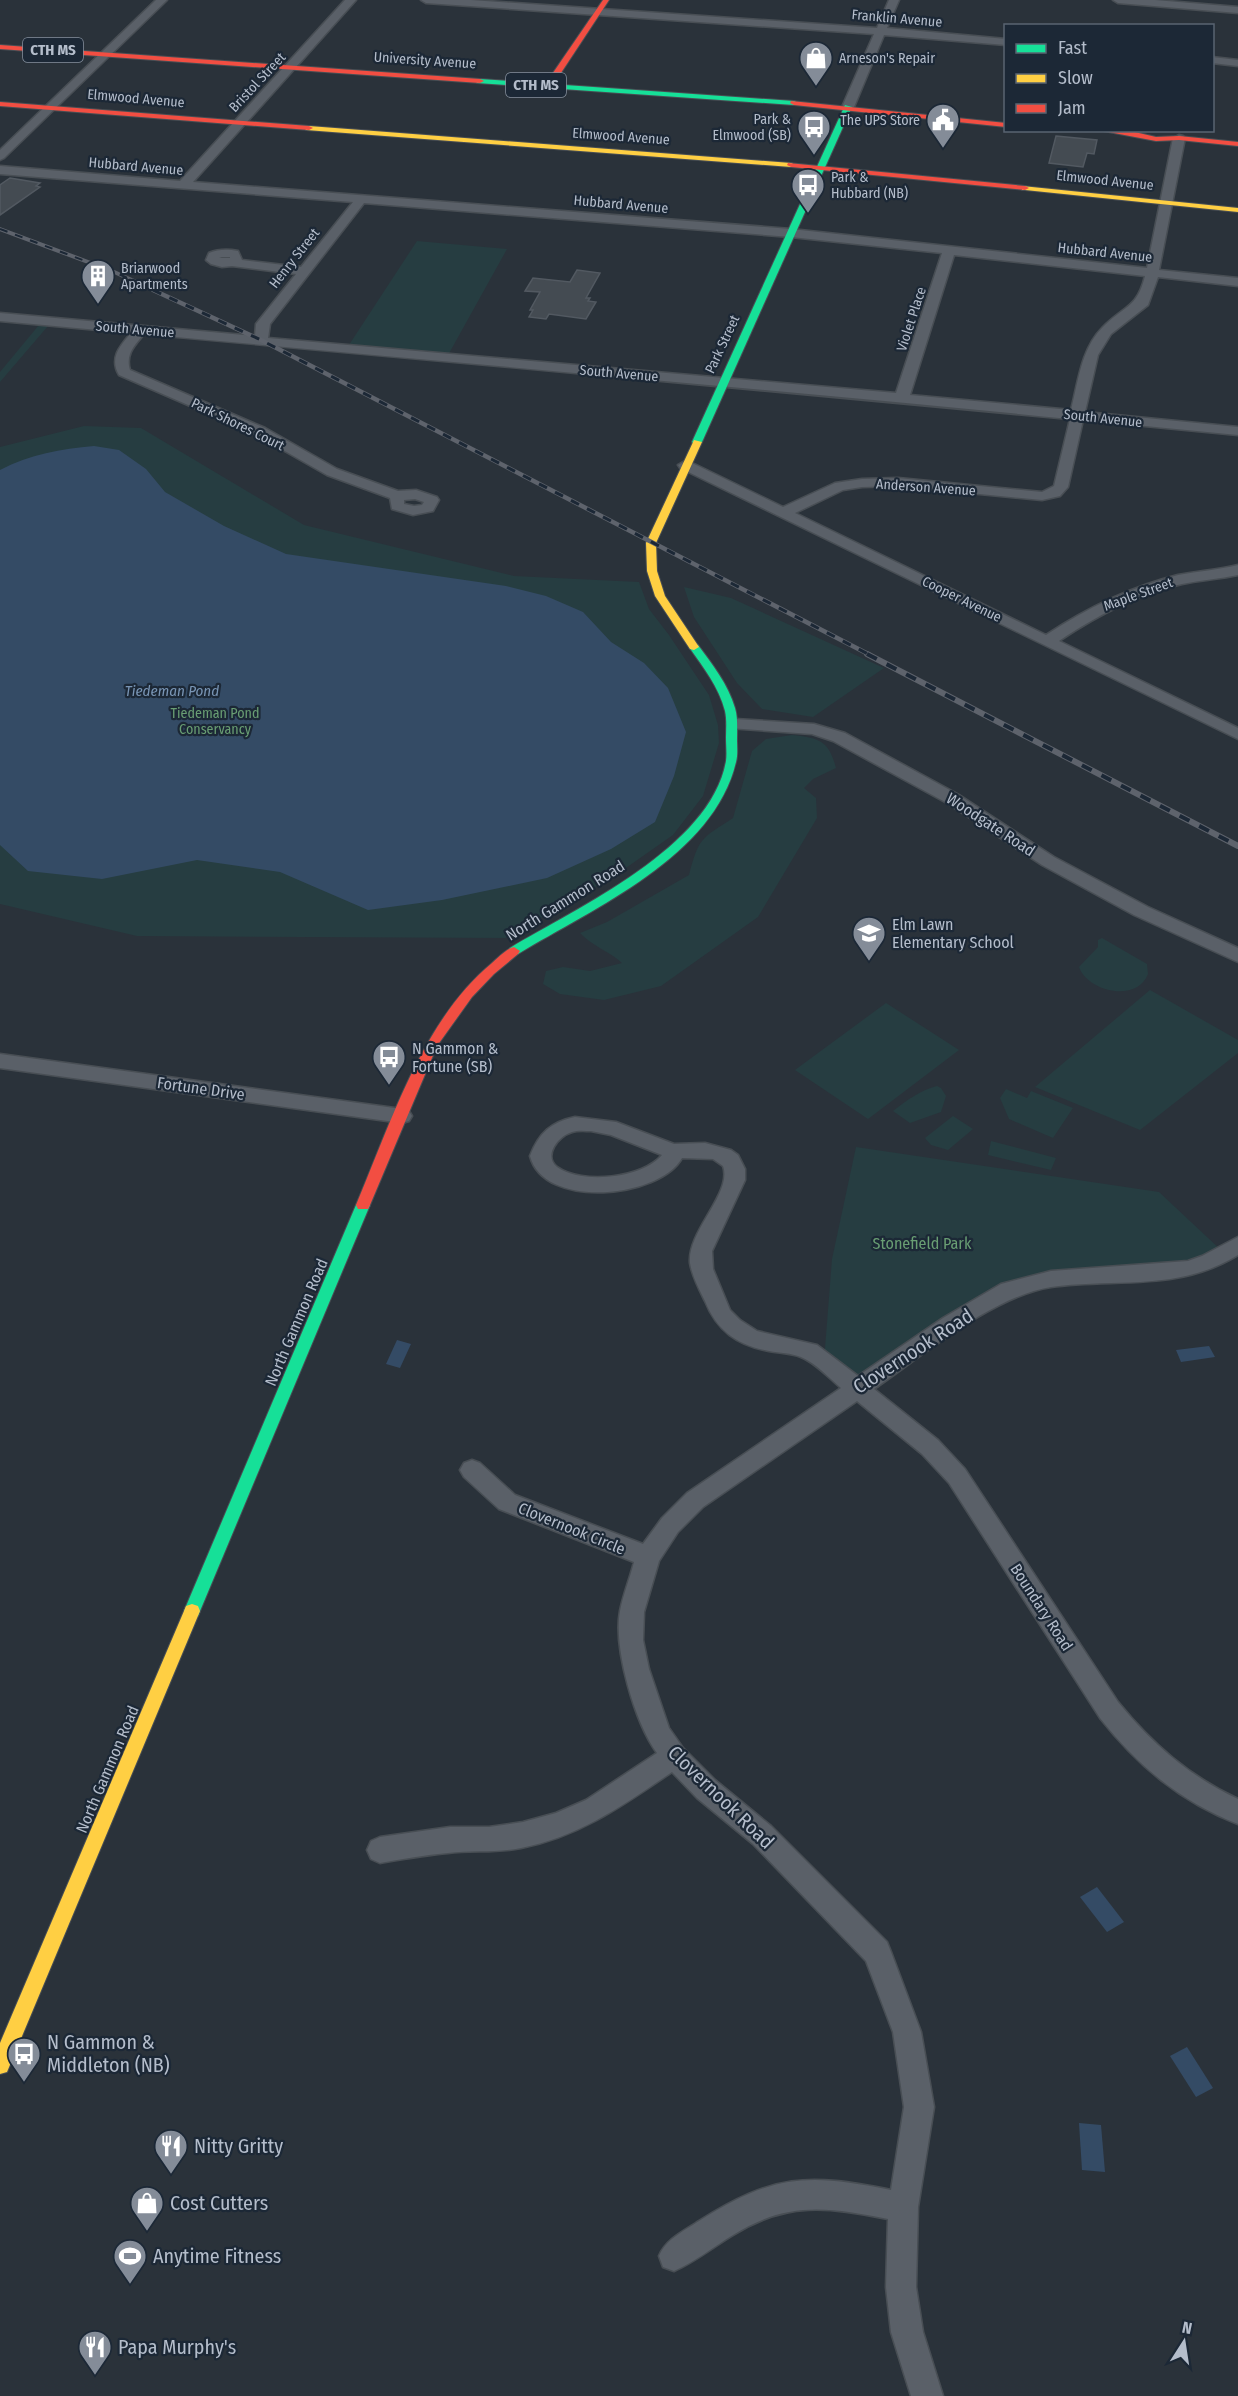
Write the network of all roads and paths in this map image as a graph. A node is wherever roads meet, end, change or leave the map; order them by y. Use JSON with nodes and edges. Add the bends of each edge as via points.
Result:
{"nodes":[{"id":1,"x":162,"y":0,"type":"edge"},
{"id":2,"x":351,"y":0,"type":"edge"},
{"id":3,"x":426,"y":0,"type":"edge"},
{"id":4,"x":894,"y":0,"type":"edge"},
{"id":5,"x":1118,"y":0,"type":"edge"},
{"id":6,"x":602,"y":6,"type":"edge"},
{"id":7,"x":1238,"y":10,"type":"edge"},
{"id":8,"x":881,"y":31,"type":"junction"},
{"id":9,"x":1004,"y":42,"type":"edge"},
{"id":10,"x":0,"y":47,"type":"edge"},
{"id":11,"x":106,"y":54,"type":"junction"},
{"id":12,"x":1214,"y":60,"type":"edge"},
{"id":13,"x":1238,"y":63,"type":"edge"},
{"id":14,"x":291,"y":67,"type":"junction"},
{"id":15,"x":548,"y":86,"type":"junction"},
{"id":16,"x":0,"y":104,"type":"edge"},
{"id":17,"x":848,"y":107,"type":"junction"},
{"id":18,"x":50,"y":108,"type":"junction"},
{"id":19,"x":1004,"y":118,"type":"edge"},
{"id":20,"x":239,"y":123,"type":"junction"},
{"id":21,"x":1004,"y":125,"type":"edge"},
{"id":22,"x":1120,"y":132,"type":"edge"},
{"id":23,"x":1179,"y":138,"type":"junction"},
{"id":24,"x":1238,"y":144,"type":"edge"},
{"id":25,"x":0,"y":156,"type":"edge"},
{"id":26,"x":822,"y":167,"type":"junction"},
{"id":27,"x":0,"y":170,"type":"edge"},
{"id":28,"x":184,"y":184,"type":"junction"},
{"id":29,"x":361,"y":199,"type":"junction"},
{"id":30,"x":1167,"y":203,"type":"junction"},
{"id":31,"x":1238,"y":210,"type":"edge"},
{"id":32,"x":791,"y":233,"type":"junction"},
{"id":33,"x":949,"y":250,"type":"junction"},
{"id":34,"x":232,"y":262,"type":"dead end"},
{"id":35,"x":303,"y":270,"type":"junction"},
{"id":36,"x":1153,"y":273,"type":"junction"},
{"id":37,"x":1238,"y":282,"type":"edge"},
{"id":38,"x":0,"y":317,"type":"edge"},
{"id":39,"x":141,"y":330,"type":"junction"},
{"id":40,"x":261,"y":340,"type":"junction"},
{"id":41,"x":723,"y":381,"type":"junction"},
{"id":42,"x":902,"y":397,"type":"junction"},
{"id":43,"x":1078,"y":416,"type":"junction"},
{"id":44,"x":1238,"y":431,"type":"edge"},
{"id":45,"x":685,"y":465,"type":"junction"},
{"id":46,"x":397,"y":496,"type":"dead end"},
{"id":47,"x":784,"y":512,"type":"junction"},
{"id":48,"x":1238,"y":570,"type":"edge"},
{"id":49,"x":1047,"y":641,"type":"junction"},
{"id":50,"x":725,"y":694,"type":"joint"},
{"id":51,"x":735,"y":724,"type":"junction"},
{"id":52,"x":1238,"y":734,"type":"edge"},
{"id":53,"x":1238,"y":956,"type":"edge"},
{"id":54,"x":0,"y":1061,"type":"edge"},
{"id":55,"x":402,"y":1116,"type":"junction"},
{"id":56,"x":674,"y":1151,"type":"junction"},
{"id":57,"x":1238,"y":1245,"type":"edge"},
{"id":58,"x":857,"y":1387,"type":"junction"},
{"id":59,"x":472,"y":1470,"type":"dead end"},
{"id":60,"x":648,"y":1557,"type":"junction"},
{"id":61,"x":674,"y":1756,"type":"junction"},
{"id":62,"x":1238,"y":1812,"type":"edge"},
{"id":63,"x":380,"y":1850,"type":"dead end"},
{"id":64,"x":0,"y":2063,"type":"edge"},
{"id":65,"x":903,"y":2207,"type":"junction"},
{"id":66,"x":674,"y":2256,"type":"dead end"},
{"id":67,"x":927,"y":2396,"type":"edge"}],
"edges":[{"from":1,"to":11,"type":"street"},
{"from":2,"to":14,"type":"street","name":"Bristol Street"},
{"from":3,"to":6,"type":"street","name":"Franklin Avenue"},
{"from":4,"to":8,"type":"street","name":"Park Street"},
{"from":5,"to":7,"type":"street"},
{"from":6,"to":8,"type":"street","name":"Franklin Avenue"},
{"from":6,"to":15,"type":"main road"},
{"from":8,"to":9,"type":"street","name":"Franklin Avenue"},
{"from":8,"to":17,"type":"street","name":"Park Street"},
{"from":10,"to":11,"type":"main road","name":"University Avenue","number":"CTH MS"},
{"from":11,"to":14,"type":"main road","name":"University Avenue","number":"CTH MS"},
{"from":11,"to":18,"type":"street"},
{"from":12,"to":13,"type":"street"},
{"from":14,"to":15,"type":"main road","name":"University Avenue","number":"CTH MS"},
{"from":14,"to":20,"type":"street","name":"Bristol Street"},
{"from":15,"to":17,"type":"main road","name":"University Avenue","number":"CTH MS"},
{"from":16,"to":18,"type":"main road","name":"Elmwood Avenue"},
{"from":17,"to":19,"type":"main road","name":"University Avenue","number":"CTH MS"},
{"from":17,"to":21,"type":"main road","name":"University Avenue","number":"CTH MS"},
{"from":17,"to":26,"type":"main road","name":"Park Street"},
{"from":18,"to":20,"type":"main road","name":"Elmwood Avenue"},
{"from":18,"to":25,"type":"street"},
{"from":20,"to":26,"type":"main road","name":"Elmwood Avenue"},
{"from":20,"to":28,"type":"street","name":"Bristol Street"},
{"from":22,"to":23,"type":"main road","via":[[1159,139]]},
{"from":23,"to":24,"type":"main road"},
{"from":23,"to":30,"type":"street"},
{"from":26,"to":30,"type":"main road","name":"Elmwood Avenue"},
{"from":26,"to":32,"type":"main road","name":"Park Street"},
{"from":27,"to":28,"type":"street","name":"Hubbard Avenue"},
{"from":28,"to":29,"type":"street","name":"Hubbard Avenue"},
{"from":29,"to":32,"type":"street","name":"Hubbard Avenue"},
{"from":29,"to":35,"type":"street","name":"Henry Street"},
{"from":30,"to":31,"type":"main road","name":"Elmwood Avenue"},
{"from":30,"to":36,"type":"street"},
{"from":32,"to":33,"type":"street","name":"Hubbard Avenue"},
{"from":32,"to":41,"type":"main road","name":"Park Street"},
{"from":33,"to":36,"type":"street","name":"Hubbard Avenue"},
{"from":33,"to":42,"type":"street","name":"Violet Place"},
{"from":34,"to":35,"type":"street"},
{"from":35,"to":40,"type":"street","name":"Henry Street","via":[[263,324]]},
{"from":36,"to":37,"type":"street","name":"Hubbard Avenue"},
{"from":36,"to":43,"type":"street","via":[[1143,302],[1106,331],[1091,355]]},
{"from":38,"to":39,"type":"street","name":"South Avenue"},
{"from":39,"to":40,"type":"street","name":"South Avenue"},
{"from":39,"to":46,"type":"street","name":"Park Shores Court","via":[[120,360],[124,372],[260,431],[332,472]]},
{"from":40,"to":41,"type":"street","name":"South Avenue"},
{"from":41,"to":42,"type":"street","name":"South Avenue"},
{"from":41,"to":45,"type":"main road","name":"Park Street"},
{"from":42,"to":43,"type":"street","name":"South Avenue"},
{"from":43,"to":44,"type":"street","name":"South Avenue"},
{"from":43,"to":47,"type":"street","name":"Anderson Avenue","via":[[1063,478],[1053,495],[897,482],[862,483],[840,486]]},
{"from":45,"to":47,"type":"street","name":"Cooper Avenue"},
{"from":45,"to":50,"type":"main road","name":"Park Street","via":[[651,543],[650,570],[664,605]]},
{"from":47,"to":49,"type":"street","name":"Cooper Avenue"},
{"from":48,"to":49,"type":"street","name":"Maple Street","via":[[1180,579],[1139,592],[1096,610]]},
{"from":49,"to":52,"type":"street","name":"Cooper Avenue"},
{"from":50,"to":51,"type":"main road","name":"North Gammon Road"},
{"from":51,"to":53,"type":"street","name":"Woodgate Road","via":[[807,728],[839,737],[953,799],[1065,870]]},
{"from":51,"to":55,"type":"main road","name":"North Gammon Road","via":[[730,772],[696,829],[663,859],[513,951],[471,989],[430,1046]]},
{"from":54,"to":55,"type":"street","name":"Fortune Drive"},
{"from":55,"to":64,"type":"main road","name":"North Gammon Road"},
{"from":56,"to":56,"type":"street","via":[[668,1163],[628,1181],[603,1185],[560,1178],[542,1165],[541,1156],[542,1147],[556,1131],[586,1124],[628,1132]]},
{"from":56,"to":58,"type":"street","name":"Boundary Road","via":[[712,1150],[724,1155],[737,1171],[699,1256],[703,1275],[723,1316],[753,1340],[809,1351]]},
{"from":57,"to":58,"type":"street","name":"Clovernook Road","via":[[1210,1262],[1188,1269],[1051,1279],[1010,1290]]},
{"from":58,"to":60,"type":"street","name":"Clovernook Road","via":[[695,1500],[670,1525]]},
{"from":58,"to":62,"type":"street","name":"Boundary Road","via":[[930,1447],[957,1476],[1109,1710],[1132,1739],[1167,1773]]},
{"from":59,"to":60,"type":"street","name":"Clovernook Circle","via":[[507,1502]]},
{"from":60,"to":61,"type":"street","name":"Clovernook Road","via":[[632,1612],[631,1640],[648,1711]]},
{"from":61,"to":63,"type":"street","via":[[595,1809],[559,1825],[489,1840],[450,1840]]},
{"from":61,"to":65,"type":"street","name":"Clovernook Road","via":[[706,1789],[762,1835],[877,1952],[907,2032],[919,2107]]},
{"from":65,"to":66,"type":"street","via":[[820,2193],[789,2196],[727,2221]]},
{"from":65,"to":67,"type":"street","name":"Clovernook Road","via":[[901,2288],[907,2332]]}]}
